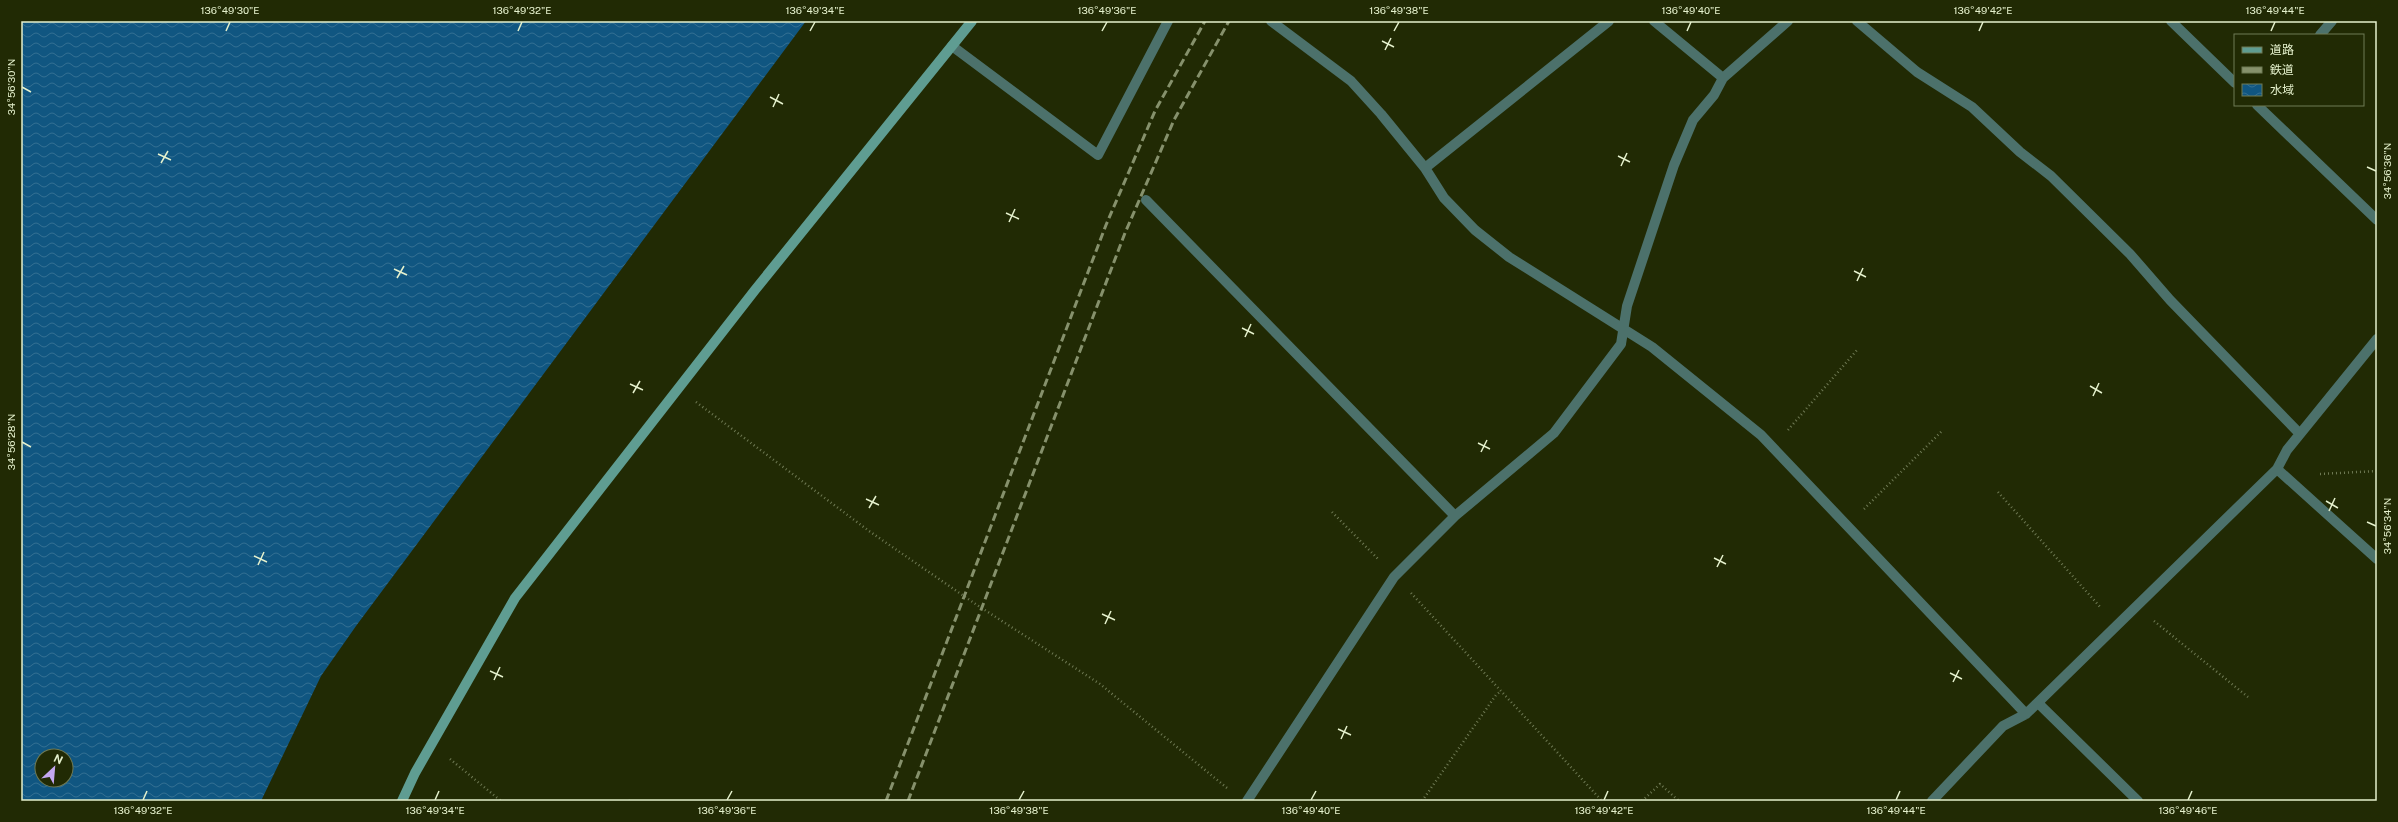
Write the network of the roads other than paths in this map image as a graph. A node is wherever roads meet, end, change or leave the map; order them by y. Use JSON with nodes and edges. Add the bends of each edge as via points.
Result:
{"nodes":[{"id":1,"x":972,"y":21,"type":"edge"},
{"id":2,"x":1168,"y":21,"type":"edge"},
{"id":3,"x":1271,"y":21,"type":"edge"},
{"id":4,"x":1609,"y":21,"type":"edge"},
{"id":5,"x":1654,"y":21,"type":"edge"},
{"id":6,"x":1788,"y":21,"type":"edge"},
{"id":7,"x":1857,"y":21,"type":"edge"},
{"id":8,"x":2171,"y":21,"type":"edge"},
{"id":9,"x":2332,"y":21,"type":"edge"},
{"id":10,"x":2321,"y":34,"type":"edge"},
{"id":11,"x":952,"y":46,"type":"junction"},
{"id":12,"x":1723,"y":78,"type":"junction"},
{"id":13,"x":2234,"y":82,"type":"edge"},
{"id":14,"x":2260,"y":106,"type":"edge"},
{"id":15,"x":1424,"y":168,"type":"junction"},
{"id":16,"x":1146,"y":200,"type":"dead end"},
{"id":17,"x":2377,"y":220,"type":"edge"},
{"id":18,"x":1625,"y":329,"type":"junction"},
{"id":19,"x":2377,"y":339,"type":"edge"},
{"id":20,"x":2300,"y":434,"type":"junction"},
{"id":21,"x":2277,"y":469,"type":"junction"},
{"id":22,"x":1455,"y":516,"type":"junction"},
{"id":23,"x":2377,"y":559,"type":"edge"},
{"id":24,"x":2038,"y":703,"type":"junction"},
{"id":25,"x":2026,"y":714,"type":"junction"},
{"id":26,"x":402,"y":801,"type":"edge"},
{"id":27,"x":1247,"y":801,"type":"edge"},
{"id":28,"x":1932,"y":801,"type":"edge"},
{"id":29,"x":2138,"y":801,"type":"edge"}],
"edges":[{"from":1,"to":11,"type":"street"},
{"from":2,"to":11,"type":"street","via":[[1098,155]]},
{"from":3,"to":15,"type":"street","via":[[1351,81]]},
{"from":4,"to":15,"type":"street"},
{"from":5,"to":12,"type":"street"},
{"from":6,"to":12,"type":"street"},
{"from":7,"to":20,"type":"street","via":[[1917,72],[1972,107],[2020,152],[2051,176],[2130,254],[2170,300]]},
{"from":8,"to":13,"type":"street"},
{"from":9,"to":10,"type":"street"},
{"from":11,"to":26,"type":"street","via":[[515,598]]},
{"from":12,"to":18,"type":"street","via":[[1714,95],[1693,120],[1674,165],[1628,306]]},
{"from":14,"to":17,"type":"street"},
{"from":15,"to":18,"type":"street","via":[[1444,198],[1475,230],[1509,258]]},
{"from":16,"to":22,"type":"street"},
{"from":18,"to":22,"type":"street","via":[[1621,344],[1554,433]]},
{"from":18,"to":25,"type":"street","via":[[1652,346],[1761,435]]},
{"from":19,"to":20,"type":"street"},
{"from":20,"to":21,"type":"street","via":[[2287,450]]},
{"from":21,"to":23,"type":"street"},
{"from":21,"to":24,"type":"street"},
{"from":22,"to":27,"type":"street","via":[[1395,575]]},
{"from":24,"to":25,"type":"street"},
{"from":24,"to":29,"type":"street"},
{"from":25,"to":28,"type":"street","via":[[2003,726]]}]}
